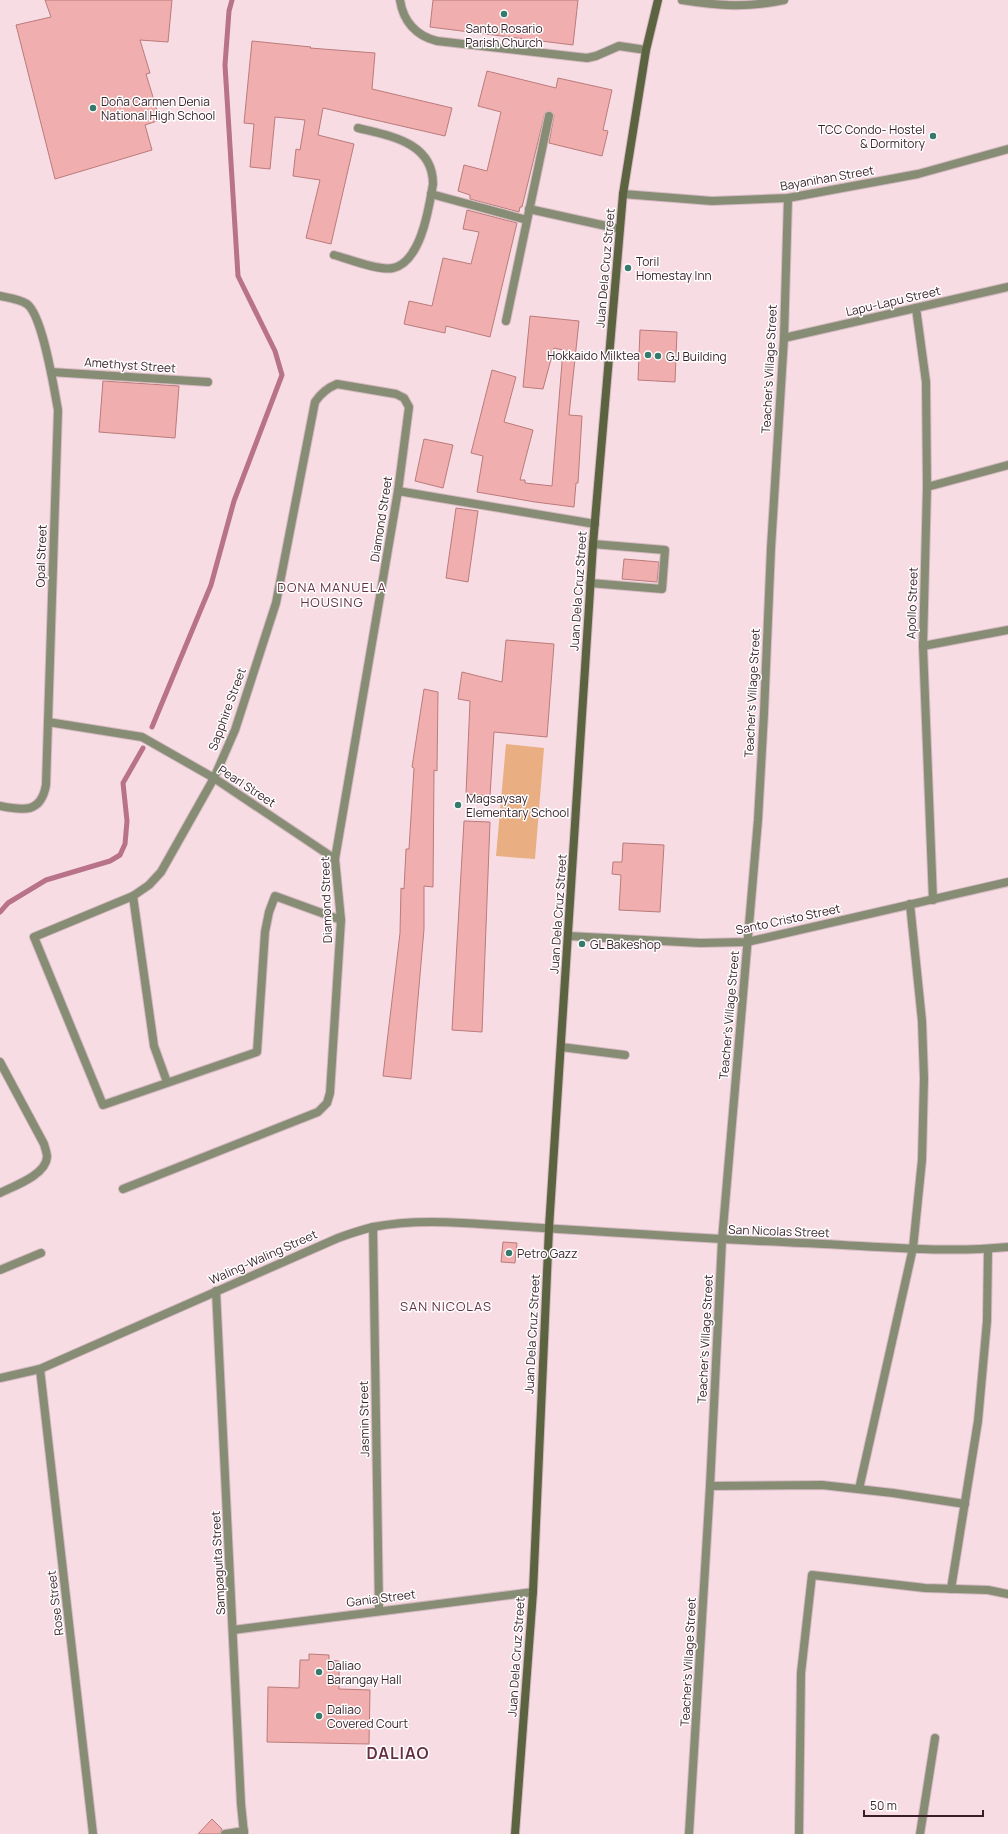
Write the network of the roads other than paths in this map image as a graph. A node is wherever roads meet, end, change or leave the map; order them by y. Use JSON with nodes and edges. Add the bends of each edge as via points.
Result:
{"nodes":[{"id":1,"x":400,"y":0,"type":"edge"},
{"id":2,"x":658,"y":0,"type":"edge"},
{"id":3,"x":682,"y":0,"type":"edge"},
{"id":4,"x":784,"y":0,"type":"edge"},
{"id":5,"x":646,"y":50,"type":"junction"},
{"id":6,"x":549,"y":116,"type":"dead end"},
{"id":7,"x":358,"y":128,"type":"dead end"},
{"id":8,"x":1008,"y":149,"type":"edge"},
{"id":9,"x":432,"y":194,"type":"junction"},
{"id":10,"x":623,"y":194,"type":"junction"},
{"id":11,"x":788,"y":198,"type":"junction"},
{"id":12,"x":529,"y":209,"type":"junction"},
{"id":13,"x":527,"y":220,"type":"junction"},
{"id":14,"x":620,"y":229,"type":"junction"},
{"id":15,"x":334,"y":255,"type":"dead end"},
{"id":16,"x":1008,"y":287,"type":"edge"},
{"id":17,"x":0,"y":296,"type":"edge"},
{"id":18,"x":916,"y":308,"type":"junction"},
{"id":19,"x":506,"y":321,"type":"dead end"},
{"id":20,"x":784,"y":338,"type":"junction"},
{"id":21,"x":50,"y":372,"type":"junction"},
{"id":22,"x":208,"y":382,"type":"dead end"},
{"id":23,"x":409,"y":407,"type":"joint"},
{"id":24,"x":1008,"y":465,"type":"edge"},
{"id":25,"x":927,"y":487,"type":"junction"},
{"id":26,"x":398,"y":491,"type":"junction"},
{"id":27,"x":595,"y":524,"type":"junction"},
{"id":28,"x":593,"y":544,"type":"junction"},
{"id":29,"x":590,"y":583,"type":"junction"},
{"id":30,"x":1008,"y":630,"type":"edge"},
{"id":31,"x":923,"y":646,"type":"junction"},
{"id":32,"x":48,"y":722,"type":"junction"},
{"id":33,"x":214,"y":778,"type":"junction"},
{"id":34,"x":0,"y":806,"type":"edge"},
{"id":35,"x":335,"y":859,"type":"junction"},
{"id":36,"x":1008,"y":882,"type":"edge"},
{"id":37,"x":133,"y":896,"type":"junction"},
{"id":38,"x":933,"y":900,"type":"junction"},
{"id":39,"x":910,"y":904,"type":"junction"},
{"id":40,"x":341,"y":920,"type":"junction"},
{"id":41,"x":569,"y":936,"type":"junction"},
{"id":42,"x":747,"y":942,"type":"junction"},
{"id":43,"x":561,"y":1047,"type":"junction"},
{"id":44,"x":625,"y":1055,"type":"dead end"},
{"id":45,"x":0,"y":1062,"type":"edge"},
{"id":46,"x":167,"y":1082,"type":"junction"},
{"id":47,"x":123,"y":1189,"type":"dead end"},
{"id":48,"x":0,"y":1193,"type":"edge"},
{"id":49,"x":373,"y":1227,"type":"junction"},
{"id":50,"x":549,"y":1228,"type":"junction"},
{"id":51,"x":722,"y":1240,"type":"junction"},
{"id":52,"x":1008,"y":1247,"type":"edge"},
{"id":53,"x":913,"y":1248,"type":"junction"},
{"id":54,"x":988,"y":1249,"type":"junction"},
{"id":55,"x":40,"y":1253,"type":"dead end"},
{"id":56,"x":0,"y":1270,"type":"edge"},
{"id":57,"x":216,"y":1291,"type":"junction"},
{"id":58,"x":40,"y":1369,"type":"junction"},
{"id":59,"x":0,"y":1378,"type":"edge"},
{"id":60,"x":710,"y":1486,"type":"junction"},
{"id":61,"x":859,"y":1489,"type":"junction"},
{"id":62,"x":965,"y":1504,"type":"junction"},
{"id":63,"x":951,"y":1589,"type":"junction"},
{"id":64,"x":533,"y":1592,"type":"junction"},
{"id":65,"x":1008,"y":1594,"type":"edge"},
{"id":66,"x":379,"y":1610,"type":"junction"},
{"id":67,"x":233,"y":1630,"type":"junction"},
{"id":68,"x":935,"y":1738,"type":"dead end"},
{"id":69,"x":244,"y":1832,"type":"edge"},
{"id":70,"x":93,"y":1834,"type":"edge"},
{"id":71,"x":225,"y":1834,"type":"edge"},
{"id":72,"x":515,"y":1834,"type":"edge"},
{"id":73,"x":689,"y":1834,"type":"edge"},
{"id":74,"x":799,"y":1834,"type":"edge"},
{"id":75,"x":920,"y":1834,"type":"edge"}],
"edges":[{"from":1,"to":5,"type":"street","via":[[407,22],[416,31],[437,41],[587,58],[619,46]]},
{"from":2,"to":5,"type":"street","name":"Juan Dela Cruz Street"},
{"from":3,"to":4,"type":"street","via":[[727,6]]},
{"from":5,"to":10,"type":"street","name":"Juan Dela Cruz Street"},
{"from":6,"to":12,"type":"street"},
{"from":7,"to":9,"type":"street","via":[[398,138],[422,154],[433,175]]},
{"from":8,"to":11,"type":"street","name":"Bayanihan Street","via":[[918,174]]},
{"from":9,"to":13,"type":"street"},
{"from":9,"to":15,"type":"street","via":[[418,244],[405,262],[393,268],[382,268]]},
{"from":10,"to":11,"type":"street","name":"Bayanihan Street","via":[[712,201]]},
{"from":10,"to":14,"type":"street","name":"Juan Dela Cruz Street"},
{"from":11,"to":20,"type":"street","name":"Teacher's Village Street"},
{"from":12,"to":13,"type":"street"},
{"from":12,"to":14,"type":"street"},
{"from":13,"to":19,"type":"street"},
{"from":14,"to":27,"type":"street","name":"Juan Dela Cruz Street"},
{"from":16,"to":18,"type":"street","name":"Lapu-Lapu Street"},
{"from":17,"to":21,"type":"street","name":"Opal Street","via":[[21,301],[33,311]]},
{"from":18,"to":20,"type":"street","name":"Lapu-Lapu Street"},
{"from":18,"to":25,"type":"street","name":"Apollo Street","via":[[926,382]]},
{"from":20,"to":42,"type":"street","name":"Teacher's Village Street","via":[[771,548],[764,721]]},
{"from":21,"to":22,"type":"street","name":"Amethyst Street"},
{"from":21,"to":32,"type":"street","name":"Opal Street","via":[[58,410]]},
{"from":23,"to":26,"type":"street","name":"Diamond Street"},
{"from":23,"to":33,"type":"street","name":"Sapphire Street","via":[[404,398],[396,394],[337,384],[320,394],[315,402],[276,603],[235,730]]},
{"from":24,"to":25,"type":"street"},
{"from":25,"to":31,"type":"street","name":"Apollo Street"},
{"from":26,"to":27,"type":"street"},
{"from":26,"to":35,"type":"street","name":"Diamond Street"},
{"from":27,"to":28,"type":"street","name":"Juan Dela Cruz Street"},
{"from":28,"to":29,"type":"street","name":"Juan Dela Cruz Street"},
{"from":28,"to":29,"type":"street","via":[[665,550],[662,589]]},
{"from":29,"to":41,"type":"street","name":"Juan Dela Cruz Street"},
{"from":30,"to":31,"type":"street"},
{"from":31,"to":38,"type":"street","name":"Apollo Street"},
{"from":32,"to":33,"type":"street","name":"Pearl Street","via":[[142,737]]},
{"from":32,"to":34,"type":"street","name":"Opal Street","via":[[44,796],[30,809],[18,810]]},
{"from":33,"to":35,"type":"street","name":"Pearl Street"},
{"from":33,"to":37,"type":"street","name":"Sapphire Street","via":[[161,872],[149,885]]},
{"from":35,"to":40,"type":"street","name":"Diamond Street"},
{"from":36,"to":38,"type":"street","name":"Santo Cristo Street"},
{"from":37,"to":46,"type":"street","via":[[154,1046]]},
{"from":37,"to":46,"type":"street","name":"Sapphire Street","via":[[34,937],[103,1105]]},
{"from":38,"to":39,"type":"street","name":"Santo Cristo Street"},
{"from":39,"to":42,"type":"street","name":"Santo Cristo Street"},
{"from":39,"to":53,"type":"street","via":[[922,1021],[924,1078],[922,1160]]},
{"from":40,"to":46,"type":"street","via":[[276,896],[265,932],[256,1052]]},
{"from":40,"to":47,"type":"street","name":"Diamond Street","via":[[330,1093],[327,1103],[318,1112],[304,1118]]},
{"from":41,"to":42,"type":"street","name":"Santo Cristo Street","via":[[700,943]]},
{"from":41,"to":43,"type":"street","name":"Juan Dela Cruz Street"},
{"from":42,"to":51,"type":"street","name":"Teacher's Village Street"},
{"from":43,"to":44,"type":"street"},
{"from":43,"to":50,"type":"street","name":"Juan Dela Cruz Street"},
{"from":45,"to":48,"type":"street","via":[[44,1144],[47,1157],[43,1167],[33,1177]]},
{"from":49,"to":50,"type":"street","name":"Waling-Waling Street","via":[[431,1221]]},
{"from":49,"to":57,"type":"street","name":"Waling-Waling Street","via":[[338,1238]]},
{"from":49,"to":66,"type":"street","name":"Jasmin Street"},
{"from":50,"to":51,"type":"street","name":"San Nicolas Street"},
{"from":50,"to":64,"type":"street","name":"Juan Dela Cruz Street"},
{"from":51,"to":53,"type":"street","name":"San Nicolas Street"},
{"from":51,"to":60,"type":"street","name":"Teacher's Village Street"},
{"from":52,"to":54,"type":"street","name":"San Nicolas Street"},
{"from":53,"to":54,"type":"street","name":"San Nicolas Street"},
{"from":53,"to":61,"type":"street"},
{"from":54,"to":62,"type":"street","via":[[987,1321],[979,1414]]},
{"from":55,"to":56,"type":"street"},
{"from":57,"to":58,"type":"street","name":"Waling-Waling Street"},
{"from":57,"to":67,"type":"street","name":"Sampaguita Street"},
{"from":58,"to":59,"type":"street","name":"Waling-Waling Street"},
{"from":58,"to":70,"type":"street","name":"Rose Street"},
{"from":60,"to":61,"type":"street","via":[[822,1485]]},
{"from":60,"to":73,"type":"street","name":"Teacher's Village Street"},
{"from":61,"to":62,"type":"street"},
{"from":62,"to":63,"type":"street"},
{"from":63,"to":65,"type":"street","via":[[988,1590]]},
{"from":63,"to":74,"type":"street","via":[[812,1575],[801,1673]]},
{"from":64,"to":66,"type":"street","name":"Gania Street"},
{"from":64,"to":72,"type":"street","name":"Juan Dela Cruz Street"},
{"from":66,"to":67,"type":"street","name":"Gania Street"},
{"from":67,"to":69,"type":"street","name":"Sampaguita Street"},
{"from":68,"to":75,"type":"street"},
{"from":69,"to":71,"type":"street"}]}
